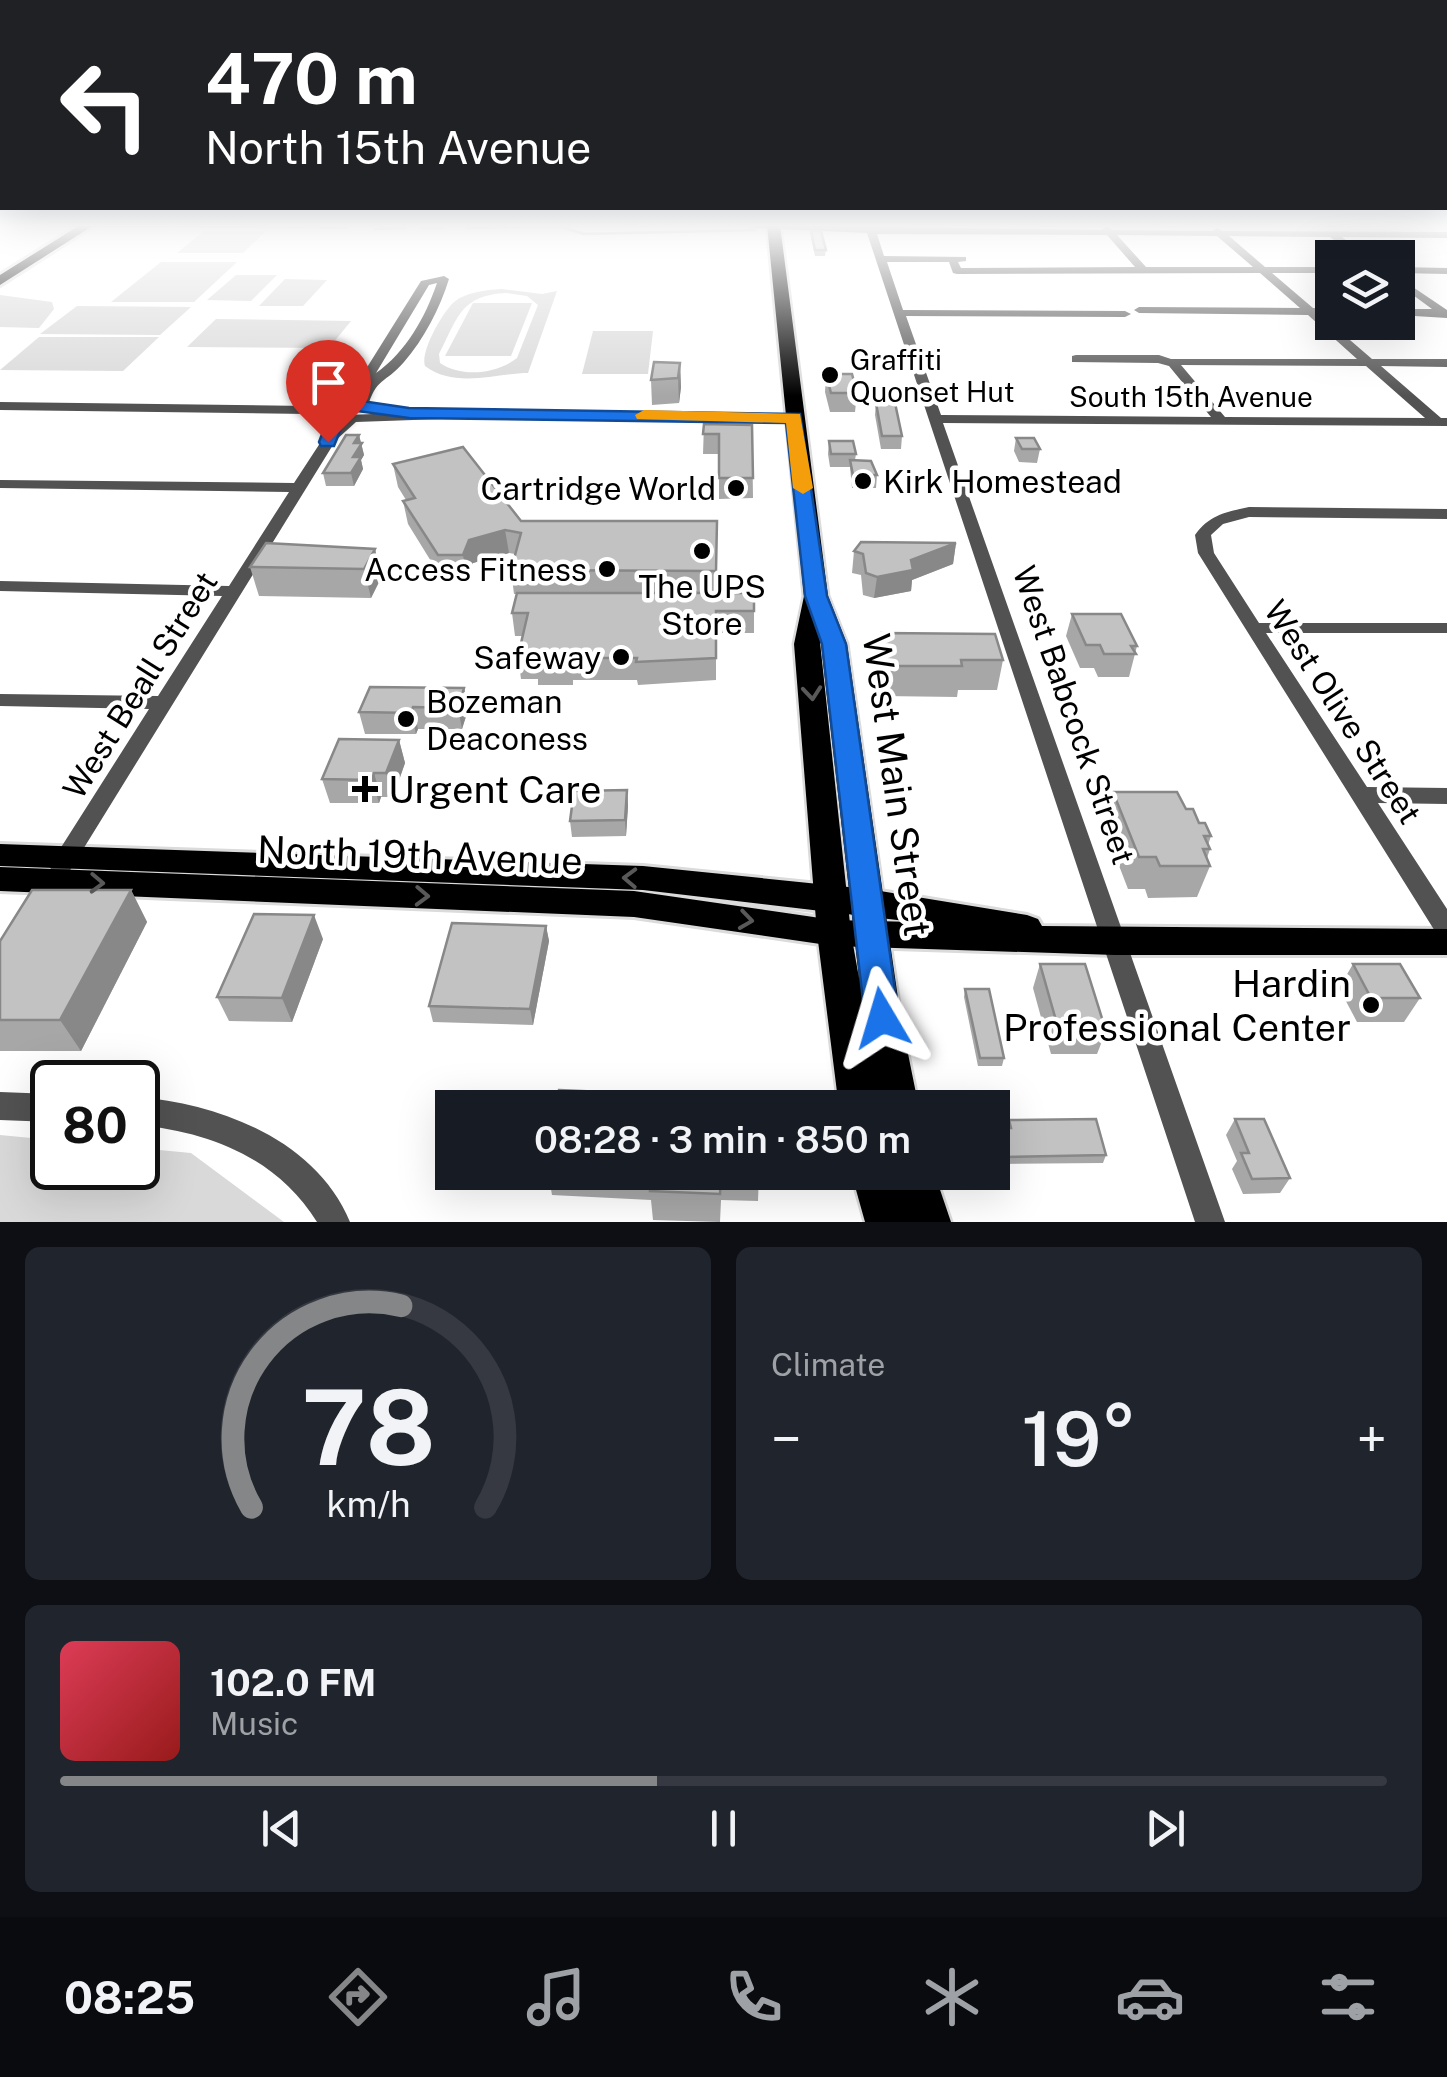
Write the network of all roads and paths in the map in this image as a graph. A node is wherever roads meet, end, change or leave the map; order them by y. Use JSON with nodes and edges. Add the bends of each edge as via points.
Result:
{"nodes":[{"id":1,"x":430,"y":282,"type":"edge"},
{"id":2,"x":442,"y":282,"type":"edge"},
{"id":3,"x":779,"y":282,"type":"edge"},
{"id":4,"x":888,"y":282,"type":"edge"},
{"id":5,"x":1276,"y":282,"type":"edge"},
{"id":6,"x":1415,"y":292,"type":"edge"},
{"id":7,"x":1139,"y":310,"type":"dead end"},
{"id":8,"x":1310,"y":311,"type":"junction"},
{"id":9,"x":1315,"y":311,"type":"edge"},
{"id":10,"x":899,"y":313,"type":"junction"},
{"id":11,"x":1415,"y":313,"type":"edge"},
{"id":12,"x":1125,"y":314,"type":"dead end"},
{"id":13,"x":1446,"y":314,"type":"edge"},
{"id":14,"x":1076,"y":359,"type":"dead end"},
{"id":15,"x":1176,"y":361,"type":"dead end"},
{"id":16,"x":1368,"y":362,"type":"junction"},
{"id":17,"x":1447,"y":363,"type":"edge"},
{"id":18,"x":0,"y":406,"type":"edge"},
{"id":19,"x":359,"y":412,"type":"junction"},
{"id":20,"x":335,"y":417,"type":"junction"},
{"id":21,"x":794,"y":418,"type":"junction"},
{"id":22,"x":935,"y":419,"type":"junction"},
{"id":23,"x":1222,"y":421,"type":"junction"},
{"id":24,"x":1444,"y":425,"type":"edge"},
{"id":25,"x":0,"y":484,"type":"edge"},
{"id":26,"x":298,"y":488,"type":"junction"},
{"id":27,"x":1447,"y":514,"type":"edge"},
{"id":28,"x":0,"y":586,"type":"edge"},
{"id":29,"x":235,"y":590,"type":"junction"},
{"id":30,"x":816,"y":596,"type":"junction"},
{"id":31,"x":1254,"y":628,"type":"junction"},
{"id":32,"x":1447,"y":628,"type":"edge"},
{"id":33,"x":0,"y":700,"type":"edge"},
{"id":34,"x":166,"y":703,"type":"junction"},
{"id":35,"x":1362,"y":795,"type":"junction"},
{"id":36,"x":1447,"y":796,"type":"edge"},
{"id":37,"x":0,"y":856,"type":"edge"},
{"id":38,"x":0,"y":879,"type":"edge"},
{"id":39,"x":52,"y":880,"type":"junction"},
{"id":40,"x":831,"y":899,"type":"junction"},
{"id":41,"x":868,"y":902,"type":"junction"},
{"id":42,"x":1447,"y":929,"type":"edge"},
{"id":43,"x":834,"y":933,"type":"junction"},
{"id":44,"x":871,"y":934,"type":"junction"},
{"id":45,"x":1114,"y":942,"type":"junction"},
{"id":46,"x":1447,"y":942,"type":"edge"},
{"id":47,"x":857,"y":1090,"type":"edge"},
{"id":48,"x":896,"y":1090,"type":"edge"},
{"id":49,"x":0,"y":1106,"type":"edge"},
{"id":50,"x":30,"y":1107,"type":"edge"},
{"id":51,"x":160,"y":1115,"type":"edge"},
{"id":52,"x":877,"y":1190,"type":"edge"},
{"id":53,"x":919,"y":1190,"type":"edge"},
{"id":54,"x":335,"y":1222,"type":"edge"},
{"id":55,"x":886,"y":1222,"type":"edge"},
{"id":56,"x":929,"y":1222,"type":"edge"},
{"id":57,"x":1210,"y":1222,"type":"edge"}],
"edges":[{"from":1,"to":20,"type":"street","name":"West Beall Street"},
{"from":2,"to":19,"type":"street","name":"West Beall Street","via":[[400,359],[373,379]]},
{"from":3,"to":21,"type":"highway","name":"West Main Street"},
{"from":4,"to":10,"type":"street","name":"West Babcock Street"},
{"from":5,"to":8,"type":"street"},
{"from":6,"to":13,"type":"street"},
{"from":7,"to":8,"type":"street"},
{"from":8,"to":9,"type":"street"},
{"from":8,"to":16,"type":"street"},
{"from":10,"to":12,"type":"street"},
{"from":10,"to":22,"type":"street","name":"West Babcock Street"},
{"from":11,"to":13,"type":"street"},
{"from":14,"to":23,"type":"street","via":[[1173,363]]},
{"from":15,"to":16,"type":"street"},
{"from":16,"to":17,"type":"street"},
{"from":16,"to":24,"type":"street"},
{"from":18,"to":20,"type":"street","via":[[297,410]]},
{"from":19,"to":20,"type":"street","name":"West Beall Street"},
{"from":19,"to":20,"type":"street"},
{"from":19,"to":21,"type":"street"},
{"from":20,"to":26,"type":"street","name":"West Beall Street"},
{"from":21,"to":30,"type":"highway","name":"West Main Street"},
{"from":22,"to":23,"type":"street","name":"South 15th Avenue"},
{"from":22,"to":45,"type":"street","name":"West Babcock Street"},
{"from":23,"to":24,"type":"street","name":"South 15th Avenue"},
{"from":25,"to":26,"type":"street"},
{"from":26,"to":29,"type":"street","name":"West Beall Street"},
{"from":27,"to":31,"type":"street","name":"West Olive Street","via":[[1249,512],[1210,524],[1203,535],[1206,552]]},
{"from":28,"to":29,"type":"street"},
{"from":29,"to":34,"type":"street","name":"West Beall Street"},
{"from":30,"to":40,"type":"highway","name":"West Main Street","one_way":true,"via":[[807,644]]},
{"from":30,"to":41,"type":"highway","name":"West Main Street","via":[[834,644]]},
{"from":31,"to":32,"type":"street"},
{"from":31,"to":35,"type":"street","name":"West Olive Street"},
{"from":33,"to":34,"type":"street"},
{"from":34,"to":39,"type":"street","name":"West Beall Street"},
{"from":35,"to":36,"type":"street"},
{"from":35,"to":42,"type":"street","name":"West Olive Street"},
{"from":37,"to":39,"type":"main road","name":"North 19th Avenue"},
{"from":38,"to":39,"type":"main road","name":"North 19th Avenue"},
{"from":40,"to":39,"type":"main road","name":"North 19th Avenue","one_way":true,"via":[[643,878]]},
{"from":39,"to":43,"type":"main road","name":"North 19th Avenue","one_way":true,"via":[[634,904]]},
{"from":40,"to":41,"type":"main road","name":"North 19th Avenue"},
{"from":40,"to":43,"type":"highway","name":"West Main Street"},
{"from":41,"to":44,"type":"highway","name":"West Main Street"},
{"from":41,"to":45,"type":"main road","name":"North 19th Avenue"},
{"from":43,"to":44,"type":"main road","name":"North 19th Avenue"},
{"from":43,"to":47,"type":"highway","name":"West Main Street"},
{"from":44,"to":45,"type":"main road","name":"North 19th Avenue"},
{"from":44,"to":48,"type":"highway","name":"West Main Street"},
{"from":45,"to":46,"type":"main road"},
{"from":45,"to":57,"type":"street","name":"West Babcock Street"},
{"from":49,"to":50,"type":"street"},
{"from":51,"to":54,"type":"street","via":[[221,1128],[265,1150],[308,1183]]},
{"from":52,"to":55,"type":"highway"},
{"from":53,"to":56,"type":"highway"}]}
